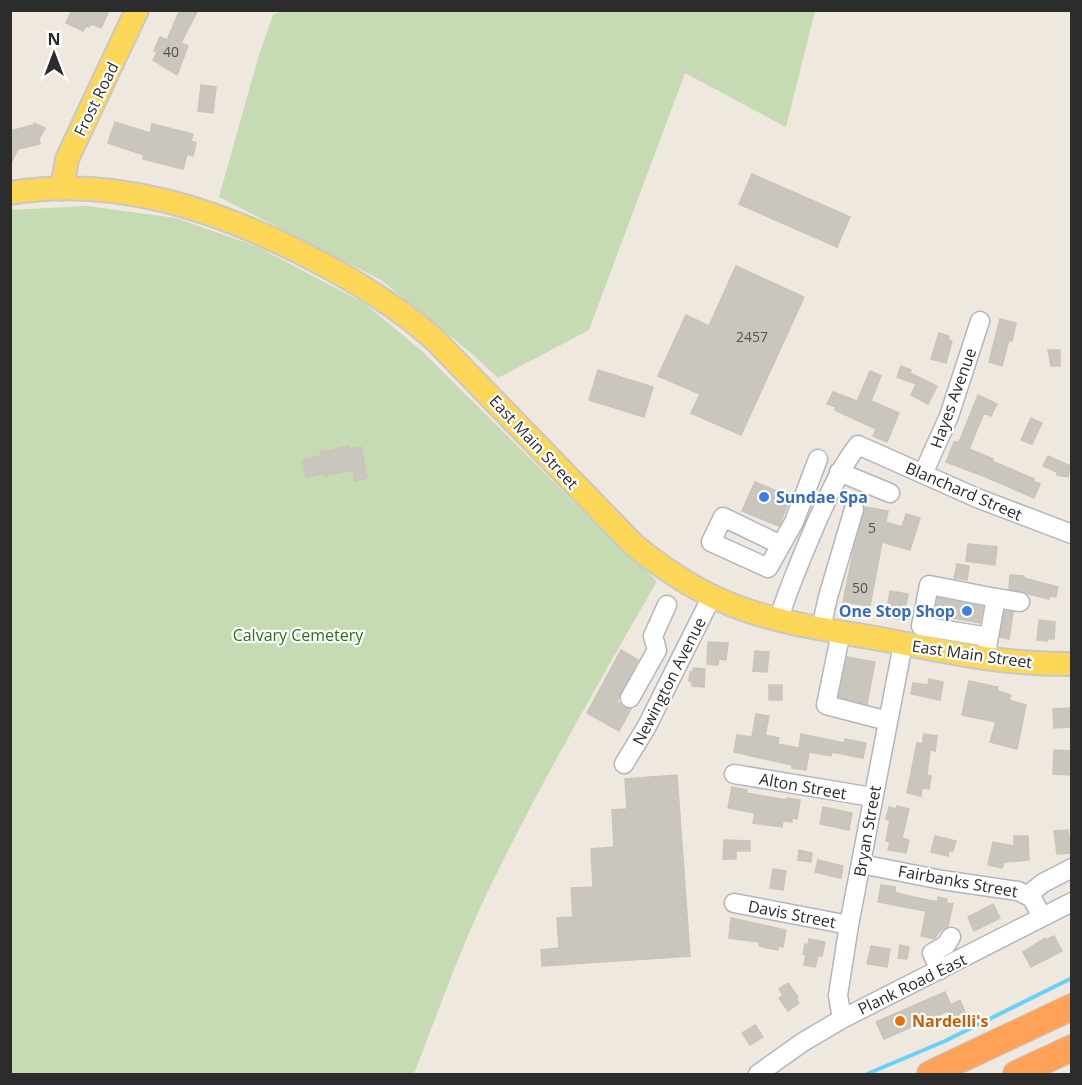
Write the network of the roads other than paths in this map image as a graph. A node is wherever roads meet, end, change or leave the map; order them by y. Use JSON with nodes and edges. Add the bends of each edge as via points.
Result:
{"nodes":[{"id":1,"x":137,"y":10,"type":"edge"},
{"id":2,"x":62,"y":189,"type":"junction"},
{"id":3,"x":10,"y":193,"type":"edge"},
{"id":4,"x":980,"y":321,"type":"dead end"},
{"id":5,"x":818,"y":459,"type":"dead end"},
{"id":6,"x":839,"y":472,"type":"junction"},
{"id":7,"x":923,"y":474,"type":"junction"},
{"id":8,"x":890,"y":493,"type":"dead end"},
{"id":9,"x":854,"y":509,"type":"dead end"},
{"id":10,"x":1071,"y":534,"type":"edge"},
{"id":11,"x":781,"y":545,"type":"dead end"},
{"id":12,"x":712,"y":596,"type":"junction"},
{"id":13,"x":996,"y":598,"type":"junction"},
{"id":14,"x":1020,"y":602,"type":"dead end"},
{"id":15,"x":667,"y":605,"type":"dead end"},
{"id":16,"x":779,"y":619,"type":"junction"},
{"id":17,"x":831,"y":630,"type":"junction"},
{"id":18,"x":945,"y":641,"type":"junction"},
{"id":19,"x":903,"y":644,"type":"junction"},
{"id":20,"x":978,"y":646,"type":"junction"},
{"id":21,"x":657,"y":650,"type":"junction"},
{"id":22,"x":683,"y":656,"type":"junction"},
{"id":23,"x":1071,"y":664,"type":"edge"},
{"id":24,"x":630,"y":698,"type":"dead end"},
{"id":25,"x":888,"y":721,"type":"junction"},
{"id":26,"x":624,"y":764,"type":"dead end"},
{"id":27,"x":734,"y":774,"type":"dead end"},
{"id":28,"x":872,"y":797,"type":"junction"},
{"id":29,"x":861,"y":864,"type":"junction"},
{"id":30,"x":1071,"y":868,"type":"edge"},
{"id":31,"x":1028,"y":895,"type":"junction"},
{"id":32,"x":1071,"y":902,"type":"edge"},
{"id":33,"x":734,"y":903,"type":"dead end"},
{"id":34,"x":1042,"y":917,"type":"junction"},
{"id":35,"x":849,"y":925,"type":"junction"},
{"id":36,"x":951,"y":937,"type":"dead end"},
{"id":37,"x":940,"y":970,"type":"junction"},
{"id":38,"x":1071,"y":1007,"type":"edge"},
{"id":39,"x":842,"y":1019,"type":"junction"},
{"id":40,"x":1071,"y":1048,"type":"edge"},
{"id":41,"x":758,"y":1074,"type":"edge"},
{"id":42,"x":930,"y":1074,"type":"edge"},
{"id":43,"x":1016,"y":1074,"type":"edge"}],
"edges":[{"from":1,"to":2,"type":"main road","name":"Frost Road","via":[[67,159]]},
{"from":2,"to":3,"type":"main road","name":"East Main Street"},
{"from":2,"to":12,"type":"main road","name":"East Main Street","via":[[136,195],[204,211],[277,241],[367,290],[414,322],[446,351],[634,544],[670,572]]},
{"from":4,"to":7,"type":"street","name":"Hayes Avenue","via":[[952,407]]},
{"from":5,"to":11,"type":"street"},
{"from":6,"to":7,"type":"street","name":"Blanchard Street","via":[[858,445]]},
{"from":6,"to":8,"type":"street"},
{"from":6,"to":16,"type":"street"},
{"from":7,"to":10,"type":"street","name":"Blanchard Street"},
{"from":9,"to":17,"type":"street","via":[[828,597]]},
{"from":12,"to":16,"type":"main road","name":"East Main Street"},
{"from":12,"to":22,"type":"street","name":"Newington Avenue"},
{"from":13,"to":14,"type":"street"},
{"from":13,"to":18,"type":"street","via":[[929,585],[921,626]]},
{"from":13,"to":20,"type":"street"},
{"from":15,"to":21,"type":"street","via":[[653,636]]},
{"from":16,"to":17,"type":"main road","name":"East Main Street"},
{"from":17,"to":19,"type":"main road","name":"East Main Street"},
{"from":17,"to":25,"type":"street","via":[[825,705]]},
{"from":18,"to":19,"type":"main road","name":"East Main Street"},
{"from":18,"to":20,"type":"main road","name":"East Main Street"},
{"from":19,"to":25,"type":"street","name":"Bryan Street"},
{"from":20,"to":23,"type":"main road","name":"East Main Street","via":[[1022,662]]},
{"from":21,"to":22,"type":"street"},
{"from":21,"to":24,"type":"street"},
{"from":22,"to":26,"type":"street","name":"Newington Avenue"},
{"from":25,"to":28,"type":"street","name":"Bryan Street"},
{"from":27,"to":28,"type":"street","name":"Alton Street"},
{"from":28,"to":29,"type":"street","name":"Bryan Street"},
{"from":29,"to":31,"type":"street","name":"Fairbanks Street"},
{"from":29,"to":35,"type":"street","name":"Bryan Street"},
{"from":30,"to":31,"type":"street"},
{"from":31,"to":34,"type":"street","name":"Fairbanks Street"},
{"from":32,"to":34,"type":"street","name":"Plank Road East"},
{"from":33,"to":35,"type":"street","name":"Davis Street"},
{"from":34,"to":37,"type":"street","name":"Plank Road East"},
{"from":35,"to":39,"type":"street","name":"Bryan Street","via":[[838,995]]},
{"from":36,"to":37,"type":"street","via":[[946,945],[930,948]]},
{"from":37,"to":39,"type":"street","name":"Plank Road East"},
{"from":38,"to":42,"type":"highway"},
{"from":39,"to":41,"type":"street","name":"Plank Road East"},
{"from":40,"to":43,"type":"highway"}]}
